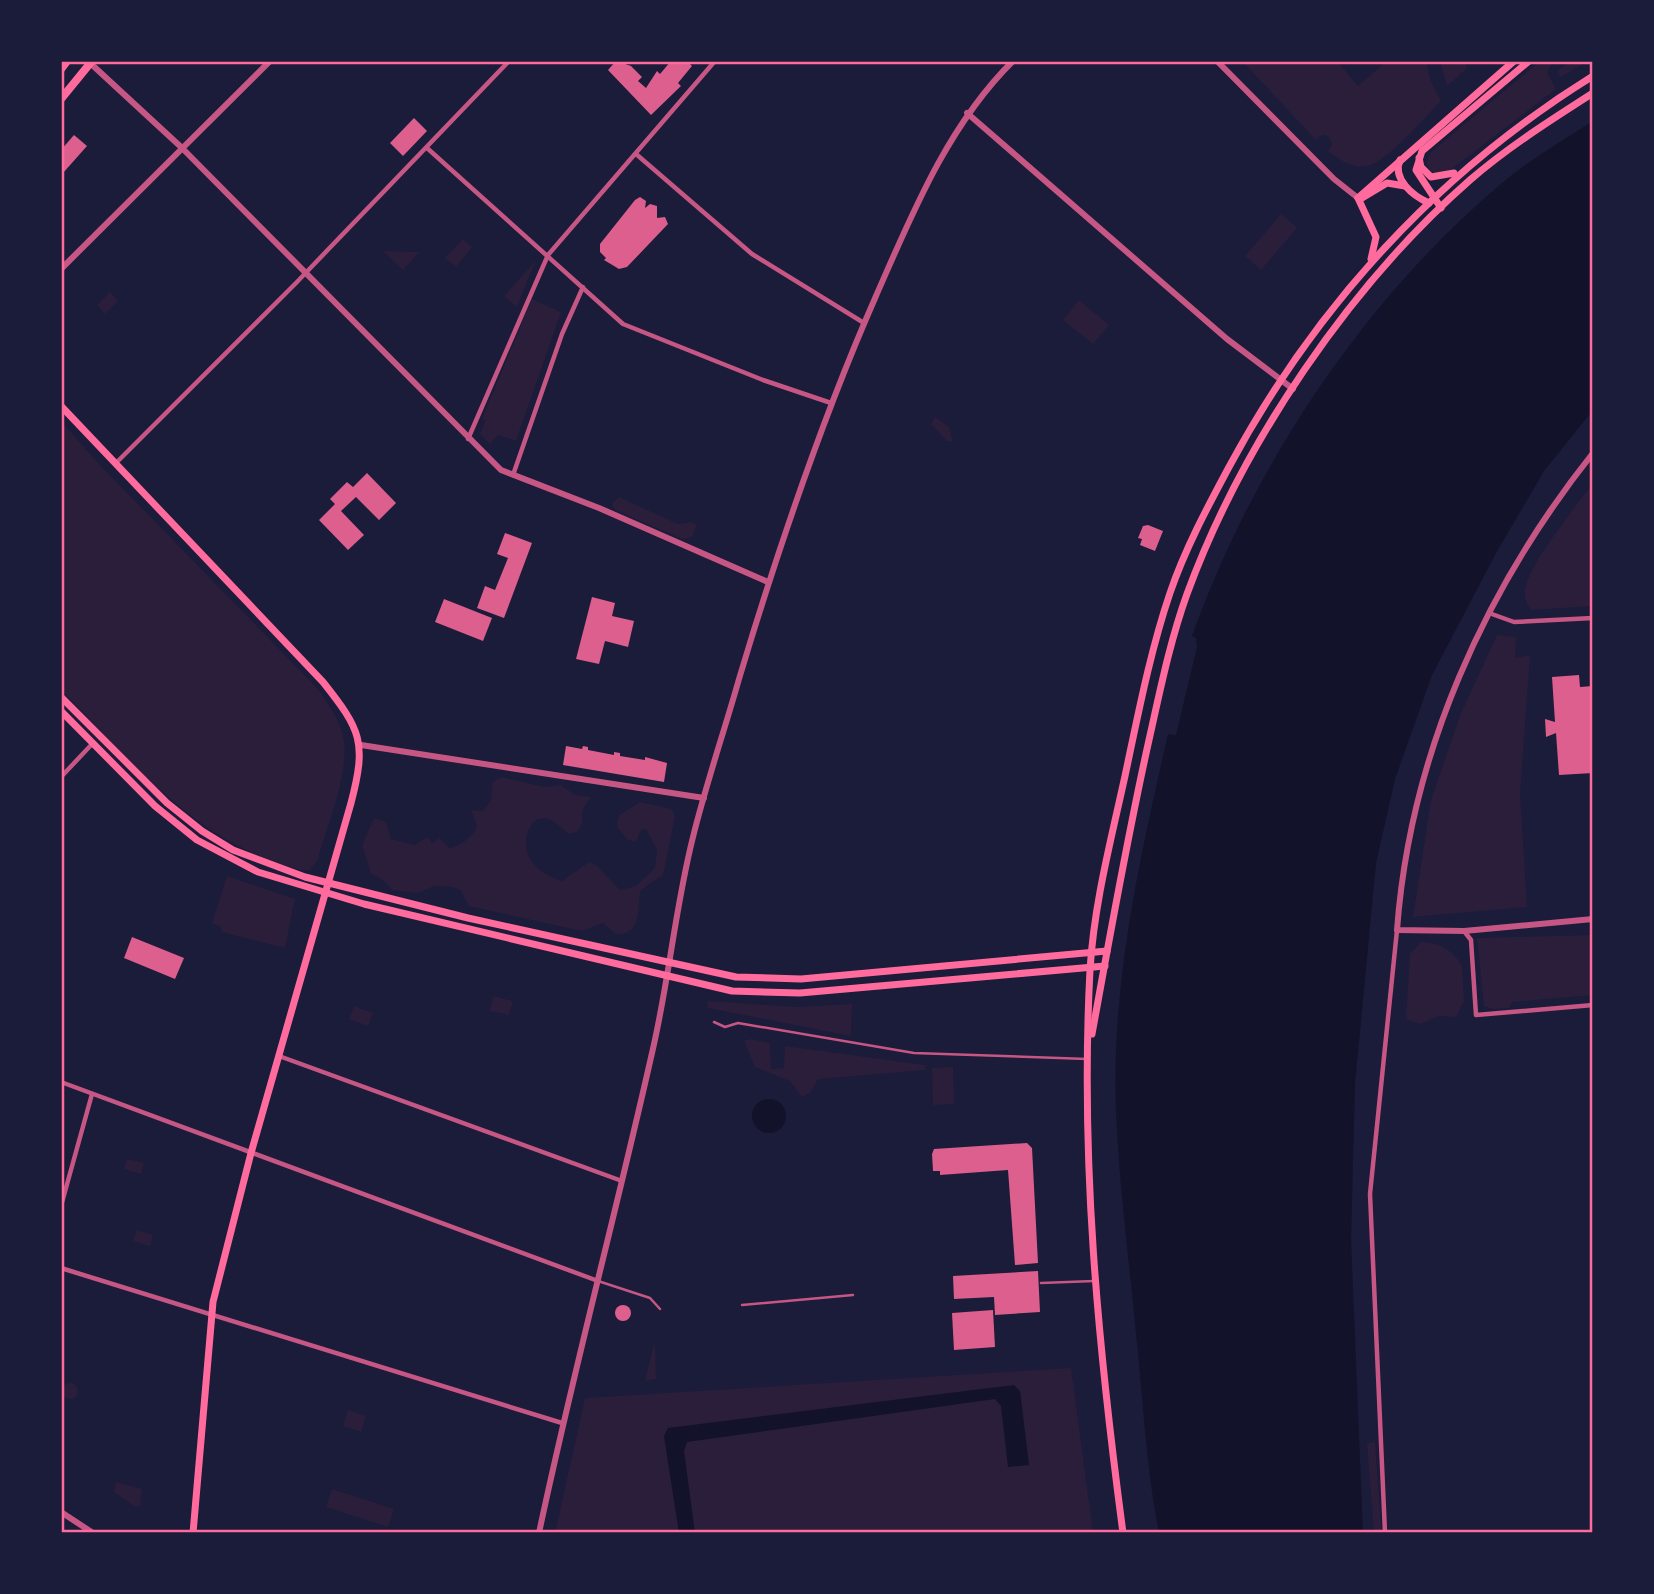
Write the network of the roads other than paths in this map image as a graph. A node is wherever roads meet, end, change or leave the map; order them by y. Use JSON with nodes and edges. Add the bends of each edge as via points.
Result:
{"nodes":[{"id":1,"x":67,"y":61,"type":"edge"},
{"id":2,"x":270,"y":61,"type":"edge"},
{"id":3,"x":509,"y":61,"type":"edge"},
{"id":4,"x":715,"y":61,"type":"edge"},
{"id":5,"x":1013,"y":61,"type":"edge"},
{"id":6,"x":1217,"y":61,"type":"edge"},
{"id":7,"x":1514,"y":61,"type":"edge"},
{"id":8,"x":1529,"y":61,"type":"edge"},
{"id":9,"x":90,"y":62,"type":"edge"},
{"id":10,"x":61,"y":69,"type":"edge"},
{"id":11,"x":1593,"y":76,"type":"edge"},
{"id":12,"x":1593,"y":93,"type":"edge"},
{"id":13,"x":61,"y":99,"type":"edge"},
{"id":14,"x":967,"y":113,"type":"junction"},
{"id":15,"x":181,"y":147,"type":"junction"},
{"id":16,"x":427,"y":148,"type":"junction"},
{"id":17,"x":636,"y":154,"type":"junction"},
{"id":18,"x":1402,"y":156,"type":"junction"},
{"id":19,"x":1419,"y":157,"type":"junction"},
{"id":20,"x":1461,"y":170,"type":"junction"},
{"id":21,"x":1407,"y":187,"type":"junction"},
{"id":22,"x":1358,"y":198,"type":"junction"},
{"id":23,"x":1430,"y":199,"type":"junction"},
{"id":24,"x":1441,"y":208,"type":"junction"},
{"id":25,"x":548,"y":256,"type":"junction"},
{"id":26,"x":1369,"y":265,"type":"junction"},
{"id":27,"x":61,"y":269,"type":"edge"},
{"id":28,"x":304,"y":274,"type":"junction"},
{"id":29,"x":583,"y":287,"type":"junction"},
{"id":30,"x":864,"y":323,"type":"junction"},
{"id":31,"x":1280,"y":381,"type":"junction"},
{"id":32,"x":1293,"y":389,"type":"junction"},
{"id":33,"x":831,"y":403,"type":"junction"},
{"id":34,"x":61,"y":406,"type":"edge"},
{"id":35,"x":468,"y":439,"type":"junction"},
{"id":36,"x":1593,"y":453,"type":"edge"},
{"id":37,"x":115,"y":465,"type":"junction"},
{"id":38,"x":513,"y":475,"type":"junction"},
{"id":39,"x":768,"y":582,"type":"junction"},
{"id":40,"x":1489,"y":613,"type":"junction"},
{"id":41,"x":1593,"y":618,"type":"edge"},
{"id":42,"x":61,"y":697,"type":"edge"},
{"id":43,"x":61,"y":711,"type":"edge"},
{"id":44,"x":93,"y":743,"type":"junction"},
{"id":45,"x":361,"y":745,"type":"junction"},
{"id":46,"x":61,"y":777,"type":"edge"},
{"id":47,"x":704,"y":798,"type":"junction"},
{"id":48,"x":328,"y":883,"type":"junction"},
{"id":49,"x":325,"y":894,"type":"junction"},
{"id":50,"x":1593,"y":919,"type":"edge"},
{"id":51,"x":1396,"y":930,"type":"junction"},
{"id":52,"x":1464,"y":931,"type":"junction"},
{"id":53,"x":1107,"y":951,"type":"junction"},
{"id":54,"x":1092,"y":953,"type":"junction"},
{"id":55,"x":670,"y":962,"type":"junction"},
{"id":56,"x":1105,"y":966,"type":"junction"},
{"id":57,"x":1091,"y":967,"type":"junction"},
{"id":58,"x":668,"y":976,"type":"junction"},
{"id":59,"x":1593,"y":1005,"type":"edge"},
{"id":60,"x":713,"y":1021,"type":"dead end"},
{"id":61,"x":278,"y":1056,"type":"junction"},
{"id":62,"x":1087,"y":1059,"type":"junction"},
{"id":63,"x":61,"y":1082,"type":"edge"},
{"id":64,"x":92,"y":1094,"type":"junction"},
{"id":65,"x":251,"y":1153,"type":"junction"},
{"id":66,"x":623,"y":1182,"type":"junction"},
{"id":67,"x":61,"y":1206,"type":"edge"},
{"id":68,"x":61,"y":1268,"type":"edge"},
{"id":69,"x":598,"y":1281,"type":"junction"},
{"id":70,"x":1094,"y":1281,"type":"junction"},
{"id":71,"x":1041,"y":1283,"type":"dead end"},
{"id":72,"x":853,"y":1295,"type":"dead end"},
{"id":73,"x":742,"y":1305,"type":"dead end"},
{"id":74,"x":660,"y":1309,"type":"dead end"},
{"id":75,"x":211,"y":1313,"type":"junction"},
{"id":76,"x":562,"y":1423,"type":"junction"},
{"id":77,"x":61,"y":1512,"type":"edge"},
{"id":78,"x":93,"y":1533,"type":"edge"},
{"id":79,"x":193,"y":1533,"type":"edge"},
{"id":80,"x":539,"y":1533,"type":"edge"},
{"id":81,"x":1124,"y":1533,"type":"edge"},
{"id":82,"x":1385,"y":1533,"type":"edge"}],
"edges":[{"from":1,"to":10,"type":"main road"},
{"from":2,"to":15,"type":"street"},
{"from":3,"to":16,"type":"street"},
{"from":4,"to":17,"type":"street"},
{"from":5,"to":14,"type":"street"},
{"from":6,"to":22,"type":"street"},
{"from":7,"to":18,"type":"main road"},
{"from":8,"to":19,"type":"main road"},
{"from":9,"to":13,"type":"main road"},
{"from":9,"to":15,"type":"street"},
{"from":11,"to":20,"type":"main road"},
{"from":12,"to":24,"type":"main road","via":[[1508,149]]},
{"from":14,"to":30,"type":"street"},
{"from":14,"to":31,"type":"street"},
{"from":15,"to":27,"type":"street"},
{"from":15,"to":28,"type":"street"},
{"from":16,"to":25,"type":"street"},
{"from":16,"to":28,"type":"street"},
{"from":17,"to":25,"type":"street"},
{"from":17,"to":30,"type":"street","via":[[761,260]]},
{"from":18,"to":21,"type":"main road","via":[[1398,173]]},
{"from":18,"to":22,"type":"main road"},
{"from":19,"to":20,"type":"main road","via":[[1431,177]]},
{"from":19,"to":23,"type":"main road","via":[[1416,170]]},
{"from":20,"to":23,"type":"main road"},
{"from":21,"to":22,"type":"main road","via":[[1387,183]]},
{"from":21,"to":23,"type":"main road"},
{"from":22,"to":26,"type":"main road","via":[[1376,237]]},
{"from":23,"to":24,"type":"main road"},
{"from":23,"to":26,"type":"main road"},
{"from":24,"to":32,"type":"main road","via":[[1340,322]]},
{"from":25,"to":29,"type":"street"},
{"from":25,"to":35,"type":"street"},
{"from":26,"to":31,"type":"main road"},
{"from":28,"to":35,"type":"street"},
{"from":28,"to":37,"type":"street"},
{"from":29,"to":33,"type":"street","via":[[627,326]]},
{"from":29,"to":38,"type":"street"},
{"from":30,"to":33,"type":"street"},
{"from":31,"to":32,"type":"street"},
{"from":31,"to":54,"type":"main road","via":[[1208,507],[1170,592],[1133,735]]},
{"from":32,"to":53,"type":"main road","via":[[1222,514],[1186,596],[1116,890]]},
{"from":33,"to":39,"type":"street"},
{"from":34,"to":37,"type":"main road"},
{"from":35,"to":38,"type":"street","via":[[500,470]]},
{"from":36,"to":40,"type":"street","via":[[1564,488]]},
{"from":37,"to":45,"type":"main road","via":[[323,682],[350,718]]},
{"from":38,"to":39,"type":"street"},
{"from":39,"to":47,"type":"street"},
{"from":40,"to":41,"type":"street","via":[[1514,622]]},
{"from":40,"to":51,"type":"street","via":[[1444,712],[1418,789],[1403,862]]},
{"from":42,"to":48,"type":"main road","via":[[167,803],[202,831],[261,862]]},
{"from":43,"to":44,"type":"main road"},
{"from":44,"to":46,"type":"street"},
{"from":44,"to":49,"type":"main road","via":[[155,806],[197,840],[258,872]]},
{"from":45,"to":47,"type":"street"},
{"from":45,"to":48,"type":"main road","via":[[358,775]]},
{"from":47,"to":55,"type":"street"},
{"from":48,"to":49,"type":"main road"},
{"from":48,"to":55,"type":"main road"},
{"from":49,"to":58,"type":"main road"},
{"from":49,"to":61,"type":"main road"},
{"from":50,"to":52,"type":"street"},
{"from":51,"to":52,"type":"street"},
{"from":51,"to":82,"type":"street","via":[[1370,1194]]},
{"from":52,"to":59,"type":"street","via":[[1471,940],[1476,1015]]},
{"from":53,"to":54,"type":"main road"},
{"from":53,"to":56,"type":"main road"},
{"from":54,"to":55,"type":"main road","via":[[801,979],[736,977]]},
{"from":54,"to":57,"type":"main road"},
{"from":55,"to":58,"type":"street"},
{"from":56,"to":57,"type":"main road"},
{"from":56,"to":62,"type":"main road"},
{"from":57,"to":58,"type":"main road","via":[[800,993],[732,991]]},
{"from":57,"to":62,"type":"main road"},
{"from":58,"to":66,"type":"street"},
{"from":60,"to":62,"type":"lane","via":[[725,1027],[738,1023],[914,1053]]},
{"from":61,"to":65,"type":"main road"},
{"from":61,"to":66,"type":"street"},
{"from":62,"to":70,"type":"main road"},
{"from":63,"to":64,"type":"street"},
{"from":64,"to":65,"type":"street"},
{"from":64,"to":67,"type":"street"},
{"from":65,"to":69,"type":"street"},
{"from":65,"to":75,"type":"main road"},
{"from":66,"to":69,"type":"street"},
{"from":68,"to":75,"type":"street"},
{"from":69,"to":74,"type":"lane","via":[[650,1298]]},
{"from":69,"to":76,"type":"street"},
{"from":70,"to":71,"type":"lane"},
{"from":70,"to":81,"type":"main road"},
{"from":72,"to":73,"type":"lane"},
{"from":75,"to":76,"type":"street"},
{"from":75,"to":79,"type":"main road"},
{"from":76,"to":80,"type":"street"},
{"from":77,"to":78,"type":"street"}]}
